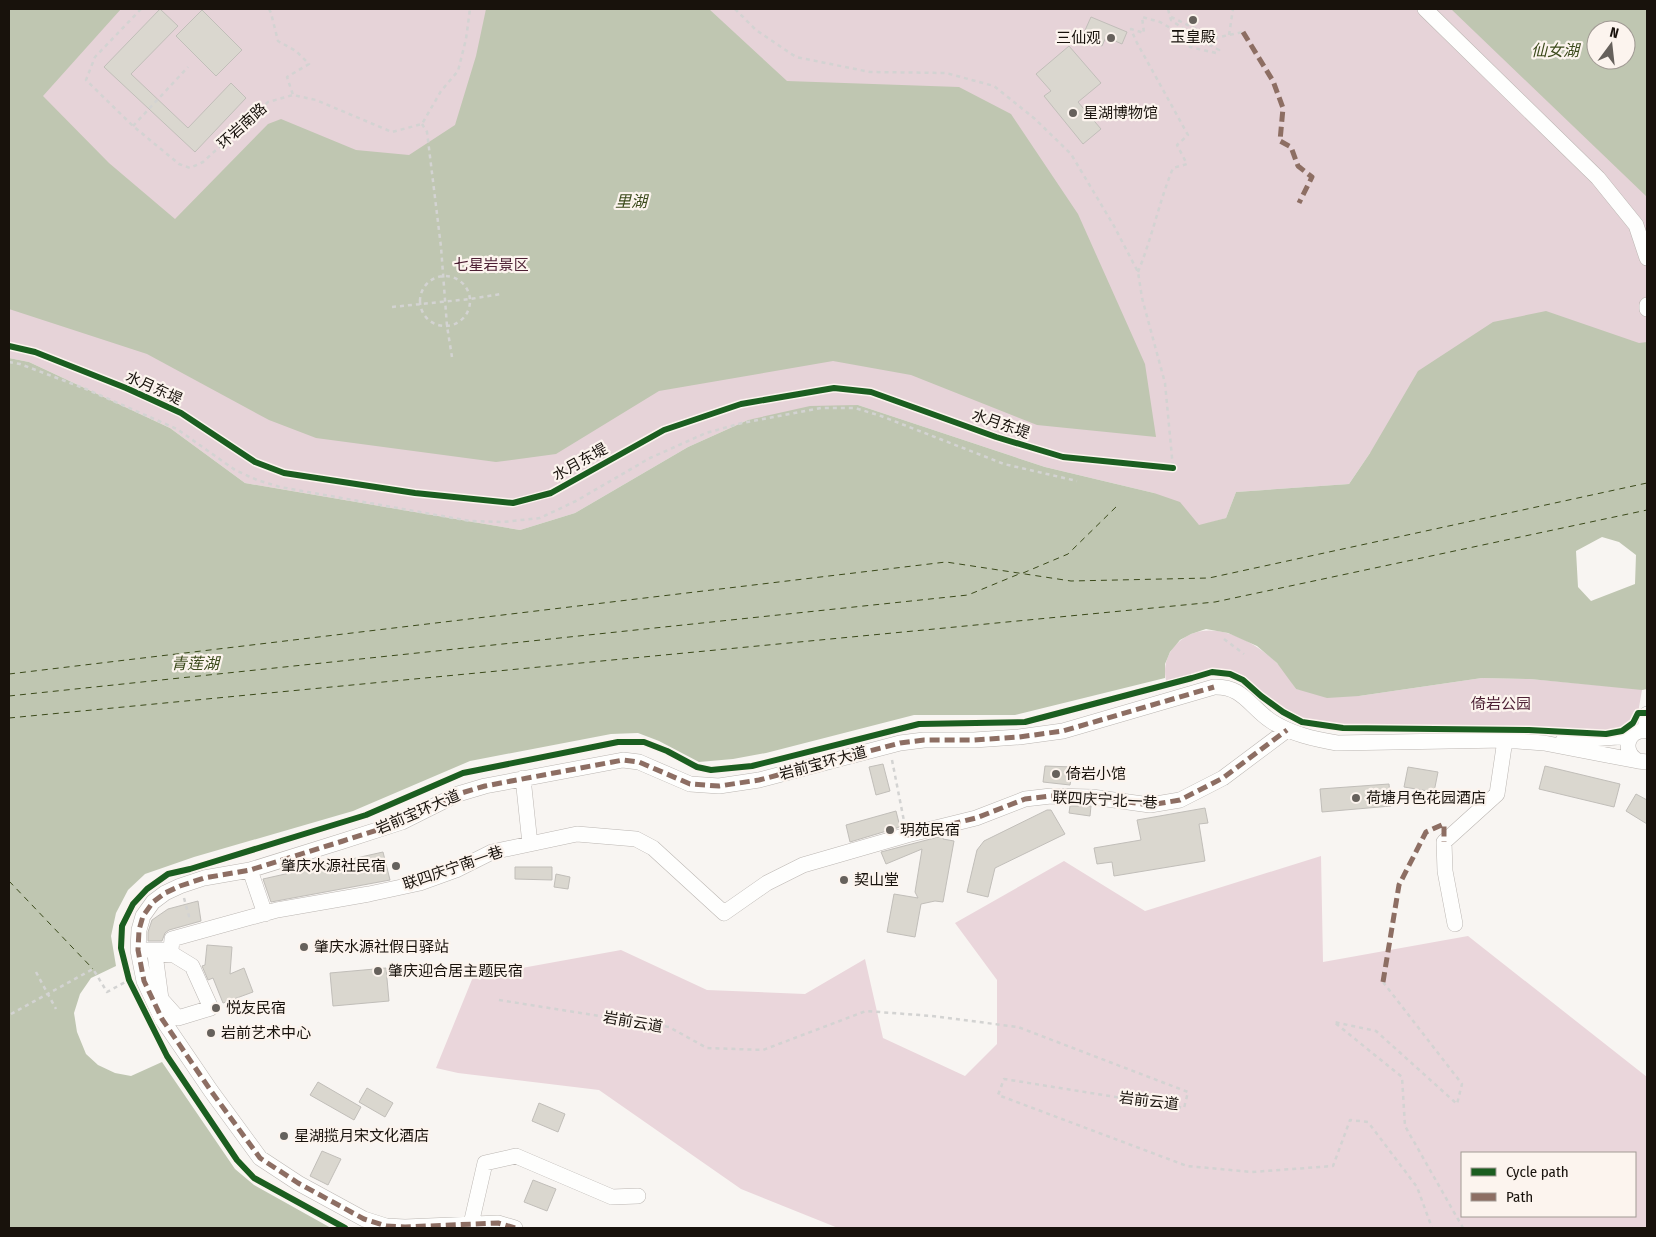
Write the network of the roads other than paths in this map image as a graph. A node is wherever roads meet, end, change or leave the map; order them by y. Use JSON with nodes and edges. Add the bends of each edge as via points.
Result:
{"nodes":[{"id":1,"x":1425,"y":9,"type":"edge"},
{"id":2,"x":1647,"y":258,"type":"edge"},
{"id":3,"x":1647,"y":305,"type":"edge"},
{"id":4,"x":1647,"y":309,"type":"edge"},
{"id":5,"x":1647,"y":714,"type":"edge"},
{"id":6,"x":1287,"y":730,"type":"junction"},
{"id":7,"x":1641,"y":732,"type":"edge"},
{"id":8,"x":1504,"y":740,"type":"junction"},
{"id":9,"x":1544,"y":743,"type":"junction"},
{"id":10,"x":1643,"y":761,"type":"edge"},
{"id":11,"x":523,"y":778,"type":"junction"},
{"id":12,"x":530,"y":844,"type":"junction"},
{"id":13,"x":250,"y":870,"type":"junction"},
{"id":14,"x":724,"y":913,"type":"joint"},
{"id":15,"x":266,"y":914,"type":"junction"},
{"id":16,"x":1455,"y":924,"type":"dead end"},
{"id":17,"x":138,"y":950,"type":"junction"},
{"id":18,"x":192,"y":966,"type":"joint"},
{"id":19,"x":638,"y":1196,"type":"dead end"},
{"id":20,"x":471,"y":1224,"type":"junction"},
{"id":21,"x":515,"y":1228,"type":"edge"}],
"edges":[{"from":1,"to":2,"type":"street","via":[[1598,178],[1636,224]]},
{"from":3,"to":4,"type":"street"},
{"from":5,"to":7,"type":"street"},
{"from":6,"to":8,"type":"street","via":[[1337,743]]},
{"from":6,"to":11,"type":"street","name":"岩前宝环大道","via":[[1258,711],[1236,691],[1214,687],[1063,731],[974,740],[924,740],[759,780],[719,786],[690,784],[640,762],[623,760]]},
{"from":6,"to":14,"type":"street","name":"联四庆宁北一巷","via":[[1223,778],[1180,800],[1150,804],[1092,797],[1025,799],[976,818],[803,865],[767,883]]},
{"from":7,"to":9,"type":"street"},
{"from":7,"to":10,"type":"street","via":[[1629,740],[1628,750],[1630,755]]},
{"from":8,"to":9,"type":"street"},
{"from":8,"to":16,"type":"street","via":[[1497,794],[1444,842],[1445,870]]},
{"from":9,"to":10,"type":"street"},
{"from":11,"to":12,"type":"street"},
{"from":11,"to":13,"type":"street","name":"岩前宝环大道","via":[[458,794],[402,822]]},
{"from":12,"to":14,"type":"street","name":"联四庆宁南一巷","via":[[577,834],[636,839],[653,848]]},
{"from":12,"to":15,"type":"street","name":"联四庆宁南一巷","via":[[492,852],[420,883]]},
{"from":13,"to":15,"type":"street"},
{"from":13,"to":17,"type":"street","name":"岩前宝环大道","via":[[204,878],[165,893],[143,916]]},
{"from":15,"to":17,"type":"street","name":"联四庆宁南一巷","via":[[172,939],[170,950]]},
{"from":17,"to":20,"type":"street","name":"岩前宝环大道","via":[[144,981],[162,1019],[260,1158],[364,1219],[386,1226]]},
{"from":18,"to":18,"type":"street","via":[[174,955],[155,954],[161,998],[178,1018],[211,1008]]},
{"from":19,"to":20,"type":"street","via":[[612,1197],[516,1156],[485,1163]]},
{"from":20,"to":21,"type":"street","name":"岩前宝环大道","via":[[498,1223]]}]}
